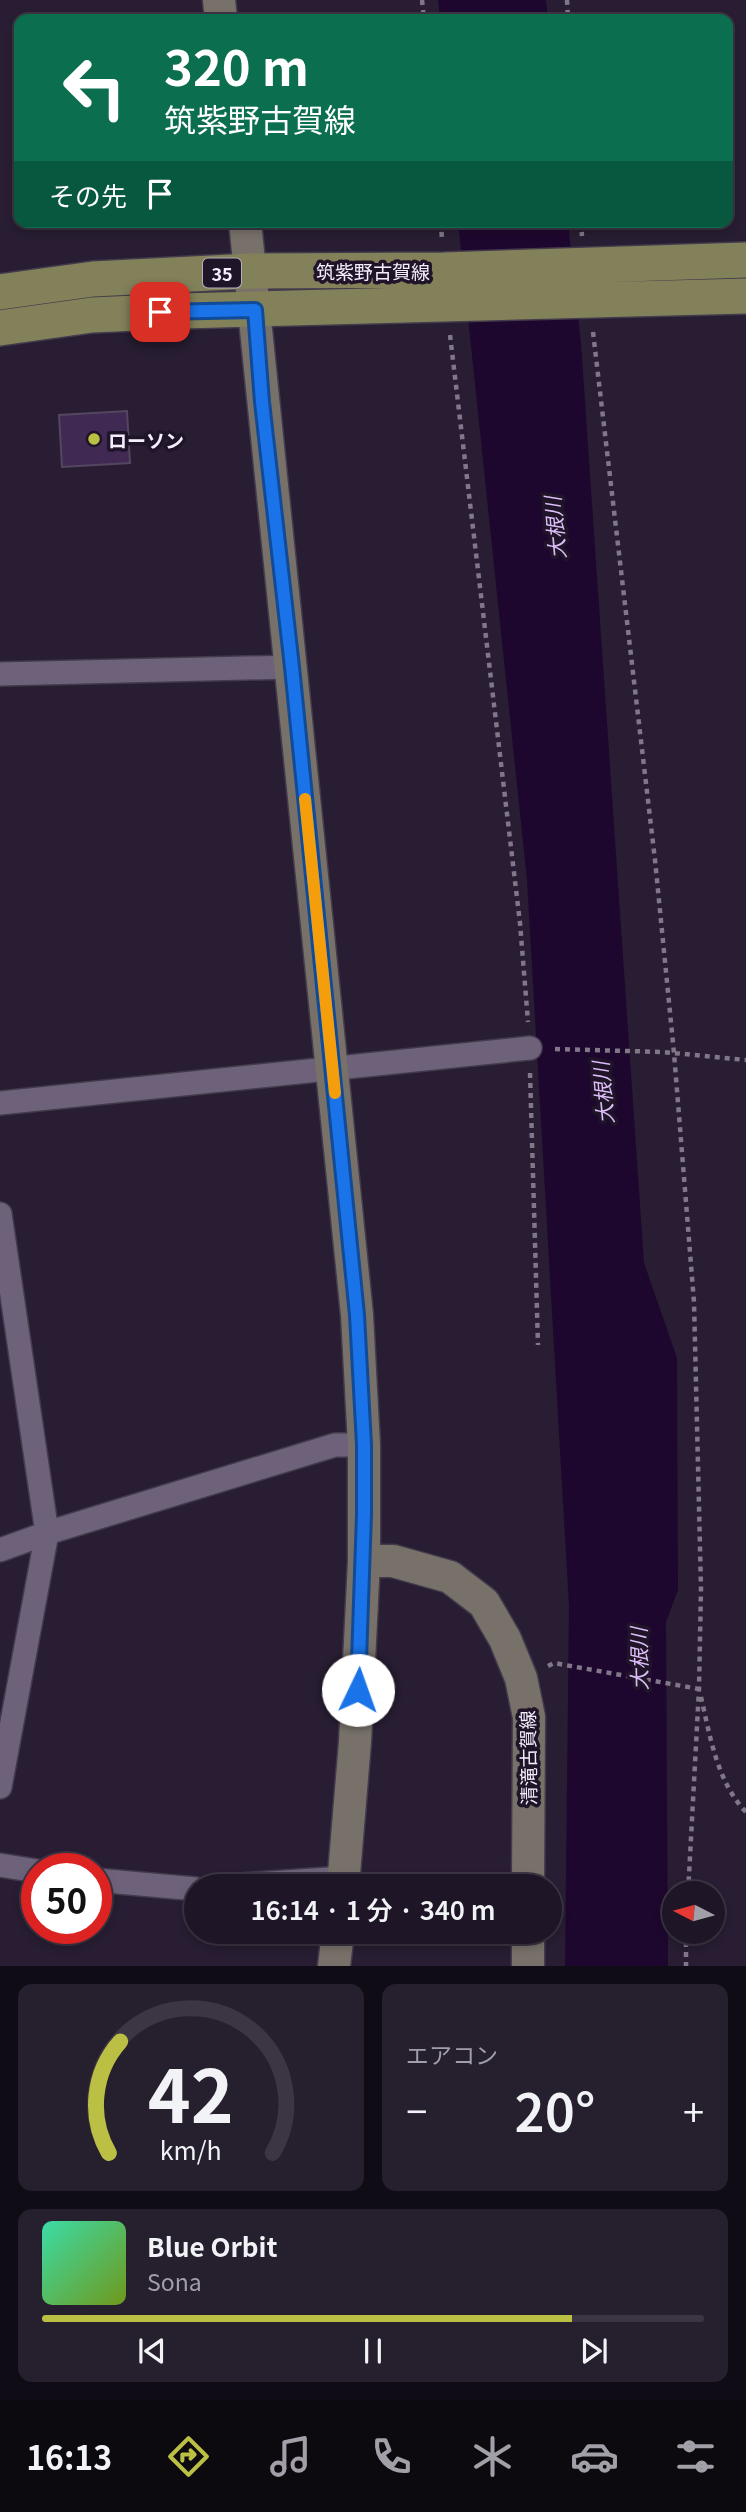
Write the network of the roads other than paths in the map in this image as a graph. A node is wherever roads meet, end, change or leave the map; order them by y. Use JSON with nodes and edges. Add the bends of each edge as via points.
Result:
{"nodes":[{"id":1,"x":246,"y":228,"type":"edge"},
{"id":2,"x":746,"y":260,"type":"edge"},
{"id":3,"x":251,"y":271,"type":"junction"},
{"id":4,"x":0,"y":292,"type":"edge"},
{"id":5,"x":746,"y":296,"type":"edge"},
{"id":6,"x":255,"y":310,"type":"junction"},
{"id":7,"x":0,"y":328,"type":"edge"},
{"id":8,"x":292,"y":667,"type":"junction"},
{"id":9,"x":0,"y":674,"type":"edge"},
{"id":10,"x":530,"y":1048,"type":"road end"},
{"id":11,"x":332,"y":1069,"type":"junction"},
{"id":12,"x":0,"y":1103,"type":"edge"},
{"id":13,"x":0,"y":1214,"type":"edge"},
{"id":14,"x":364,"y":1445,"type":"junction"},
{"id":15,"x":47,"y":1533,"type":"junction"},
{"id":16,"x":0,"y":1550,"type":"edge"},
{"id":17,"x":364,"y":1560,"type":"junction"},
{"id":18,"x":0,"y":1787,"type":"edge"},
{"id":19,"x":0,"y":1865,"type":"edge"},
{"id":20,"x":21,"y":1868,"type":"edge"},
{"id":21,"x":345,"y":1874,"type":"edge"},
{"id":22,"x":528,"y":1874,"type":"edge"},
{"id":23,"x":112,"y":1881,"type":"edge"},
{"id":24,"x":184,"y":1888,"type":"edge"},
{"id":25,"x":337,"y":1944,"type":"edge"},
{"id":26,"x":528,"y":1944,"type":"edge"},
{"id":27,"x":334,"y":1966,"type":"edge"},
{"id":28,"x":528,"y":1966,"type":"edge"}],
"edges":[{"from":1,"to":3,"type":"main road"},
{"from":2,"to":3,"type":"main road","name":"筑紫野古賀線","number":"35"},
{"from":3,"to":4,"type":"main road","name":"筑紫野古賀線","number":"35","via":[[93,279]]},
{"from":3,"to":6,"type":"main road"},
{"from":5,"to":6,"type":"main road","name":"筑紫野古賀線","number":"35"},
{"from":6,"to":7,"type":"main road","name":"筑紫野古賀線","number":"35","via":[[92,315]]},
{"from":6,"to":8,"type":"main road"},
{"from":8,"to":9,"type":"street"},
{"from":8,"to":11,"type":"main road"},
{"from":10,"to":11,"type":"street"},
{"from":11,"to":12,"type":"street"},
{"from":11,"to":14,"type":"main road","via":[[357,1315]]},
{"from":13,"to":15,"type":"street"},
{"from":14,"to":15,"type":"street","via":[[335,1445]]},
{"from":14,"to":17,"type":"main road"},
{"from":15,"to":16,"type":"street"},
{"from":15,"to":18,"type":"street"},
{"from":17,"to":21,"type":"main road"},
{"from":17,"to":22,"type":"main road","name":"清滝古賀線","via":[[393,1561],[450,1577],[484,1603],[505,1639],[521,1678],[529,1717]]},
{"from":19,"to":20,"type":"street"},
{"from":23,"to":24,"type":"street"},
{"from":25,"to":27,"type":"main road"},
{"from":26,"to":28,"type":"main road"}]}
